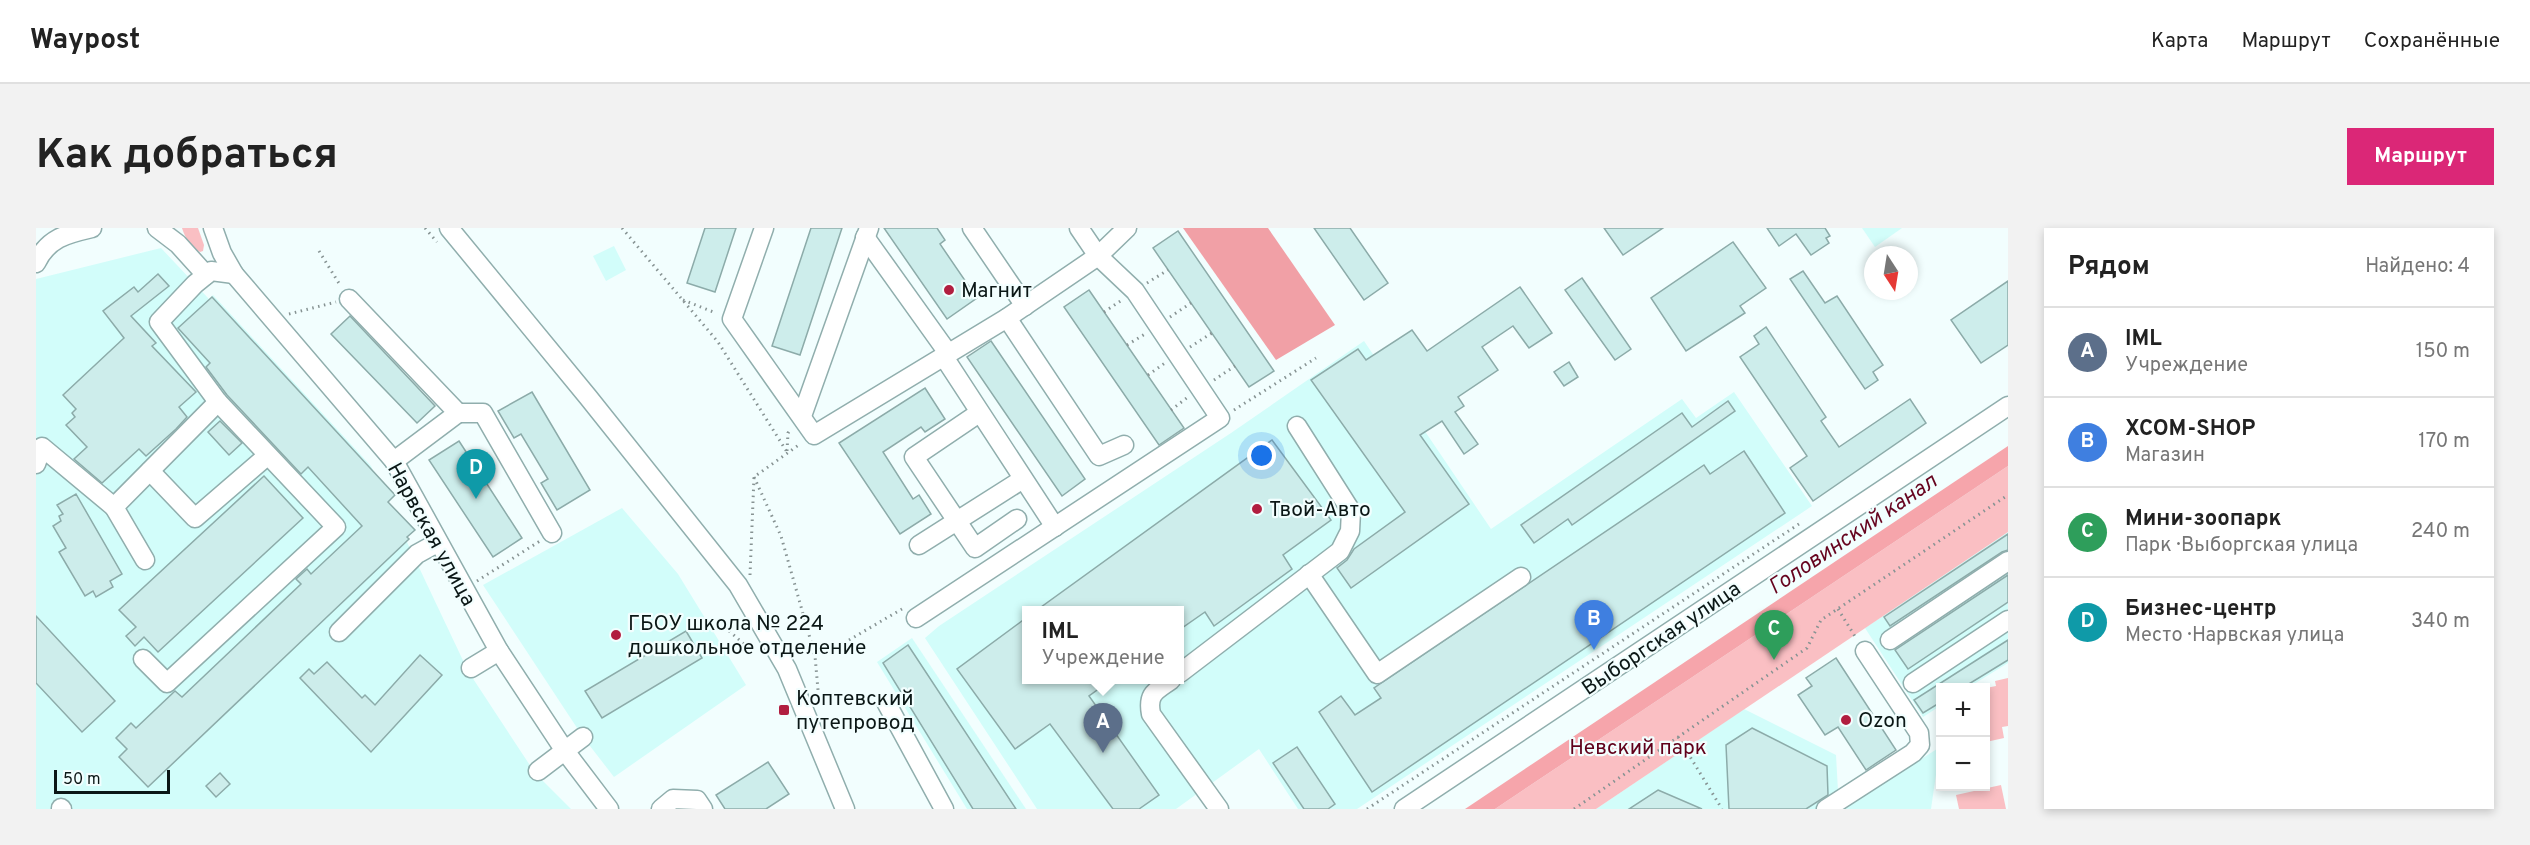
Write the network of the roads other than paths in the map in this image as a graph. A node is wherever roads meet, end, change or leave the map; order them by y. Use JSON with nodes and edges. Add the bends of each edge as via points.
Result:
{"nodes":[{"id":1,"x":92,"y":228,"type":"edge"},
{"id":2,"x":157,"y":228,"type":"edge"},
{"id":3,"x":213,"y":228,"type":"edge"},
{"id":4,"x":448,"y":228,"type":"edge"},
{"id":5,"x":764,"y":228,"type":"edge"},
{"id":6,"x":972,"y":228,"type":"edge"},
{"id":7,"x":1078,"y":228,"type":"edge"},
{"id":8,"x":1127,"y":228,"type":"edge"},
{"id":9,"x":867,"y":233,"type":"edge"},
{"id":10,"x":1098,"y":256,"type":"junction"},
{"id":11,"x":36,"y":263,"type":"edge"},
{"id":12,"x":234,"y":274,"type":"junction"},
{"id":13,"x":206,"y":275,"type":"junction"},
{"id":14,"x":349,"y":299,"type":"road end"},
{"id":15,"x":1025,"y":306,"type":"junction"},
{"id":16,"x":1007,"y":318,"type":"junction"},
{"id":17,"x":946,"y":355,"type":"junction"},
{"id":18,"x":218,"y":402,"type":"junction"},
{"id":19,"x":2008,"y":406,"type":"edge"},
{"id":20,"x":458,"y":413,"type":"junction"},
{"id":21,"x":979,"y":413,"type":"junction"},
{"id":22,"x":802,"y":416,"type":"junction"},
{"id":23,"x":1297,"y":426,"type":"dead end"},
{"id":24,"x":1124,"y":445,"type":"dead end"},
{"id":25,"x":267,"y":456,"type":"junction"},
{"id":26,"x":394,"y":461,"type":"junction"},
{"id":27,"x":36,"y":464,"type":"edge"},
{"id":28,"x":150,"y":471,"type":"junction"},
{"id":29,"x":1023,"y":479,"type":"junction"},
{"id":30,"x":114,"y":507,"type":"junction"},
{"id":31,"x":956,"y":519,"type":"junction"},
{"id":32,"x":1017,"y":519,"type":"dead end"},
{"id":33,"x":1056,"y":527,"type":"junction"},
{"id":34,"x":552,"y":533,"type":"road end"},
{"id":35,"x":437,"y":543,"type":"junction"},
{"id":36,"x":919,"y":545,"type":"dead end"},
{"id":37,"x":145,"y":560,"type":"dead end"},
{"id":38,"x":2008,"y":561,"type":"edge"},
{"id":39,"x":1309,"y":574,"type":"junction"},
{"id":40,"x":1521,"y":577,"type":"dead end"},
{"id":41,"x":916,"y":618,"type":"dead end"},
{"id":42,"x":2008,"y":620,"type":"edge"},
{"id":43,"x":339,"y":632,"type":"dead end"},
{"id":44,"x":1890,"y":640,"type":"dead end"},
{"id":45,"x":499,"y":651,"type":"junction"},
{"id":46,"x":1865,"y":651,"type":"road end"},
{"id":47,"x":143,"y":659,"type":"dead end"},
{"id":48,"x":471,"y":668,"type":"dead end"},
{"id":49,"x":1184,"y":669,"type":"edge"},
{"id":50,"x":1913,"y":682,"type":"dead end"},
{"id":51,"x":1166,"y":684,"type":"edge"},
{"id":52,"x":887,"y":704,"type":"dead end"},
{"id":53,"x":583,"y":737,"type":"dead end"},
{"id":54,"x":565,"y":751,"type":"junction"},
{"id":55,"x":538,"y":771,"type":"dead end"},
{"id":56,"x":609,"y":809,"type":"edge"},
{"id":57,"x":661,"y":809,"type":"edge"},
{"id":58,"x":704,"y":809,"type":"edge"},
{"id":59,"x":845,"y":809,"type":"edge"},
{"id":60,"x":944,"y":809,"type":"edge"},
{"id":61,"x":1219,"y":809,"type":"edge"},
{"id":62,"x":1404,"y":809,"type":"edge"},
{"id":63,"x":1826,"y":809,"type":"edge"}],
"edges":[{"from":1,"to":11,"type":"street","via":[[69,233],[43,248]]},
{"from":2,"to":13,"type":"street","via":[[178,243]]},
{"from":3,"to":12,"type":"street","name":"Нарвская улица"},
{"from":4,"to":59,"type":"street","via":[[738,585],[787,669]]},
{"from":5,"to":22,"type":"street","via":[[732,319]]},
{"from":6,"to":15,"type":"street"},
{"from":7,"to":10,"type":"street"},
{"from":8,"to":10,"type":"street"},
{"from":9,"to":17,"type":"street"},
{"from":9,"to":22,"type":"street"},
{"from":10,"to":15,"type":"street"},
{"from":10,"to":33,"type":"street","via":[[1135,291],[1220,418]]},
{"from":12,"to":13,"type":"street","via":[[212,271]]},
{"from":12,"to":26,"type":"street","name":"Нарвская улица"},
{"from":13,"to":18,"type":"street","via":[[159,322]]},
{"from":14,"to":20,"type":"street"},
{"from":15,"to":16,"type":"street"},
{"from":16,"to":17,"type":"street"},
{"from":16,"to":24,"type":"street","via":[[1099,456]]},
{"from":17,"to":21,"type":"street"},
{"from":17,"to":22,"type":"street","via":[[814,435]]},
{"from":18,"to":25,"type":"street"},
{"from":18,"to":28,"type":"street"},
{"from":19,"to":62,"type":"street","name":"Выборгская улица"},
{"from":20,"to":26,"type":"street"},
{"from":20,"to":34,"type":"street","via":[[483,413]]},
{"from":21,"to":29,"type":"street"},
{"from":21,"to":31,"type":"street","via":[[914,457]]},
{"from":23,"to":39,"type":"street","via":[[1351,511],[1350,531],[1340,551]]},
{"from":25,"to":28,"type":"street","via":[[195,518]]},
{"from":25,"to":47,"type":"street","via":[[336,527],[167,683]]},
{"from":26,"to":35,"type":"street","name":"Нарвская улица"},
{"from":27,"to":30,"type":"street","via":[[42,447]]},
{"from":28,"to":30,"type":"street"},
{"from":29,"to":31,"type":"street"},
{"from":29,"to":33,"type":"street"},
{"from":30,"to":37,"type":"street"},
{"from":31,"to":32,"type":"street","via":[[975,548]]},
{"from":31,"to":36,"type":"street"},
{"from":33,"to":41,"type":"street"},
{"from":35,"to":43,"type":"street","via":[[417,554]]},
{"from":35,"to":45,"type":"street","name":"Нарвская улица"},
{"from":38,"to":44,"type":"street"},
{"from":39,"to":40,"type":"street","via":[[1377,674]]},
{"from":39,"to":49,"type":"street"},
{"from":42,"to":50,"type":"street"},
{"from":45,"to":48,"type":"street"},
{"from":45,"to":54,"type":"street","name":"Нарвская улица"},
{"from":46,"to":63,"type":"street","via":[[1919,733],[1920,745]]},
{"from":51,"to":61,"type":"street","via":[[1152,694],[1150,714]]},
{"from":52,"to":60,"type":"street"},
{"from":53,"to":54,"type":"street"},
{"from":54,"to":55,"type":"street"},
{"from":54,"to":56,"type":"street","name":"Нарвская улица"},
{"from":57,"to":58,"type":"street","via":[[674,799],[698,800]]}]}
